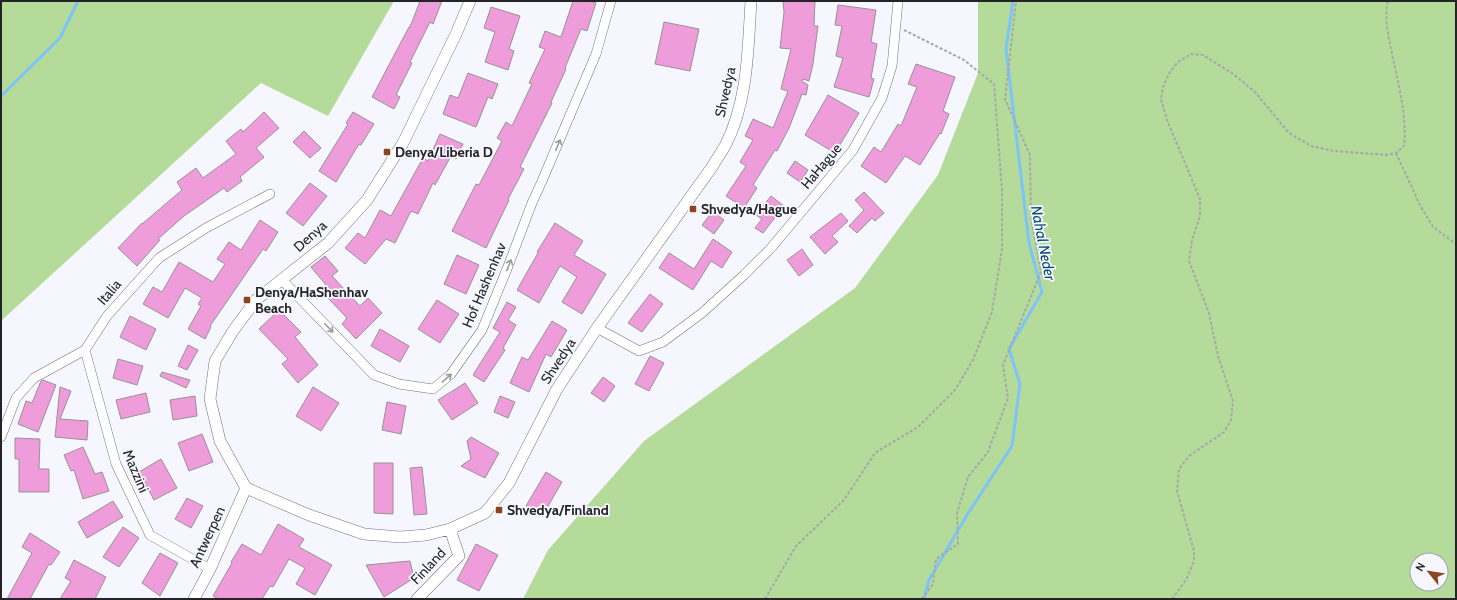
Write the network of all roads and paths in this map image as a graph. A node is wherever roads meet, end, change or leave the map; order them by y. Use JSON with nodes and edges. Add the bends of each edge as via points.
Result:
{"nodes":[{"id":1,"x":470,"y":1,"type":"edge"},
{"id":2,"x":611,"y":1,"type":"edge"},
{"id":3,"x":751,"y":1,"type":"edge"},
{"id":4,"x":898,"y":1,"type":"edge"},
{"id":5,"x":1016,"y":1,"type":"edge"},
{"id":6,"x":1388,"y":1,"type":"edge"},
{"id":7,"x":896,"y":26,"type":"junction"},
{"id":8,"x":1396,"y":153,"type":"junction"},
{"id":9,"x":270,"y":194,"type":"dead end"},
{"id":10,"x":1456,"y":244,"type":"edge"},
{"id":11,"x":282,"y":280,"type":"junction"},
{"id":12,"x":597,"y":328,"type":"junction"},
{"id":13,"x":85,"y":350,"type":"junction"},
{"id":14,"x":1,"y":437,"type":"edge"},
{"id":15,"x":246,"y":488,"type":"junction"},
{"id":16,"x":450,"y":529,"type":"junction"},
{"id":17,"x":210,"y":570,"type":"junction"},
{"id":18,"x":194,"y":599,"type":"edge"},
{"id":19,"x":417,"y":599,"type":"edge"},
{"id":20,"x":765,"y":599,"type":"edge"},
{"id":21,"x":922,"y":599,"type":"edge"},
{"id":22,"x":1172,"y":599,"type":"edge"}],
"edges":[{"from":1,"to":11,"type":"street","name":"Denya","via":[[403,143],[367,200],[328,243]]},
{"from":11,"to":2,"type":"street","name":"Hof Hashenhav","one_way":true,"via":[[374,375],[399,384],[433,389],[451,374],[482,330],[532,203],[596,54]]},
{"from":3,"to":12,"type":"street","name":"Shvedya","via":[[745,83],[725,146]]},
{"from":4,"to":7,"type":"street","name":"HaHague"},
{"from":5,"to":21,"type":"path","via":[[1005,99],[1030,155],[1031,218],[1041,272],[1003,365],[1008,398],[988,452],[968,477],[957,513],[958,544],[936,560],[933,584]]},
{"from":6,"to":8,"type":"path","via":[[1387,26],[1405,135],[1404,146]]},
{"from":7,"to":12,"type":"street","name":"HaHague","via":[[892,66],[882,98],[853,150],[771,248],[702,313],[663,342],[638,351]]},
{"from":7,"to":20,"type":"path","via":[[964,60],[994,84],[1002,190],[1002,249],[992,312],[973,360],[955,390],[918,427],[875,453],[844,500],[796,546]]},
{"from":8,"to":10,"type":"path","via":[[1433,227]]},
{"from":8,"to":22,"type":"path","via":[[1387,155],[1334,151],[1311,146],[1289,133],[1255,92],[1232,73],[1203,55],[1191,54],[1178,62],[1170,72],[1161,99],[1167,120],[1200,199],[1200,216],[1192,240],[1189,261],[1209,313],[1218,356],[1233,401],[1231,420],[1224,432],[1189,456],[1179,470],[1177,491],[1194,551],[1194,561],[1186,580]]},
{"from":9,"to":13,"type":"street","name":"Italia","via":[[206,228],[159,258],[107,316]]},
{"from":11,"to":15,"type":"street","name":"Denya","via":[[256,300],[215,361],[210,399],[220,440]]},
{"from":12,"to":16,"type":"street","name":"Shvedya","via":[[557,390],[509,483],[485,513]]},
{"from":13,"to":14,"type":"street","name":"Italia","via":[[34,378],[16,398]]},
{"from":13,"to":17,"type":"street","name":"Mazzini","via":[[116,464],[150,535]]},
{"from":15,"to":16,"type":"street","name":"Shvedya","via":[[309,515],[364,534],[400,537],[426,535]]},
{"from":15,"to":17,"type":"street","name":"Antwerpen"},
{"from":16,"to":19,"type":"street","name":"Finland","via":[[459,556]]},
{"from":17,"to":18,"type":"street","name":"Antwerpen"}]}
